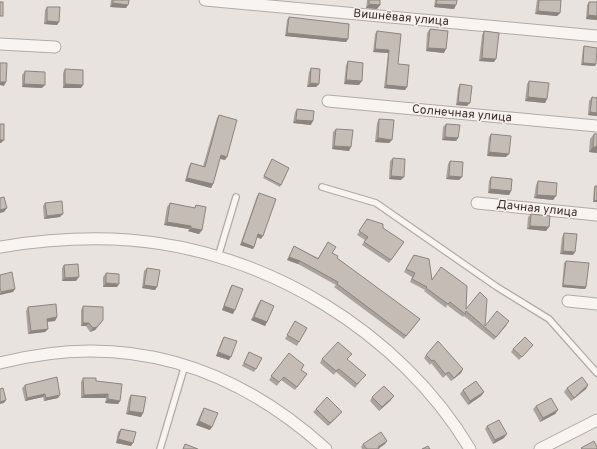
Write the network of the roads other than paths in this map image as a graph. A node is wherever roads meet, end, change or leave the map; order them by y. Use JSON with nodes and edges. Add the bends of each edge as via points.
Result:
{"nodes":[{"id":1,"x":205,"y":0,"type":"edge"},
{"id":2,"x":597,"y":36,"type":"edge"},
{"id":3,"x":0,"y":44,"type":"edge"},
{"id":4,"x":55,"y":47,"type":"dead end"},
{"id":5,"x":328,"y":101,"type":"dead end"},
{"id":6,"x":597,"y":126,"type":"edge"},
{"id":7,"x":322,"y":187,"type":"dead end"},
{"id":8,"x":236,"y":197,"type":"dead end"},
{"id":9,"x":477,"y":203,"type":"dead end"},
{"id":10,"x":597,"y":215,"type":"edge"},
{"id":11,"x":0,"y":247,"type":"edge"},
{"id":12,"x":218,"y":257,"type":"junction"},
{"id":13,"x":568,"y":302,"type":"dead end"},
{"id":14,"x":597,"y":304,"type":"edge"},
{"id":15,"x":0,"y":363,"type":"edge"},
{"id":16,"x":185,"y":365,"type":"junction"},
{"id":17,"x":597,"y":373,"type":"edge"},
{"id":18,"x":597,"y":420,"type":"edge"},
{"id":19,"x":160,"y":449,"type":"edge"},
{"id":20,"x":326,"y":449,"type":"edge"},
{"id":21,"x":470,"y":449,"type":"edge"},
{"id":22,"x":540,"y":449,"type":"edge"}],
"edges":[{"from":1,"to":2,"type":"street","name":"Вишнёвая улица"},
{"from":3,"to":4,"type":"street"},
{"from":5,"to":6,"type":"street","name":"Солнечная улица"},
{"from":7,"to":17,"type":"lane","via":[[376,203],[497,287],[549,319]]},
{"from":8,"to":12,"type":"lane"},
{"from":9,"to":10,"type":"street","name":"Дачная улица"},
{"from":11,"to":12,"type":"street","via":[[42,240],[116,239],[175,246]]},
{"from":12,"to":21,"type":"street","via":[[260,272],[300,291],[338,313],[374,340],[407,369],[437,402]]},
{"from":13,"to":14,"type":"street"},
{"from":15,"to":16,"type":"street","via":[[53,353],[87,351],[120,352]]},
{"from":16,"to":19,"type":"lane"},
{"from":16,"to":20,"type":"street","via":[[247,390],[302,427]]},
{"from":18,"to":22,"type":"street"}]}
